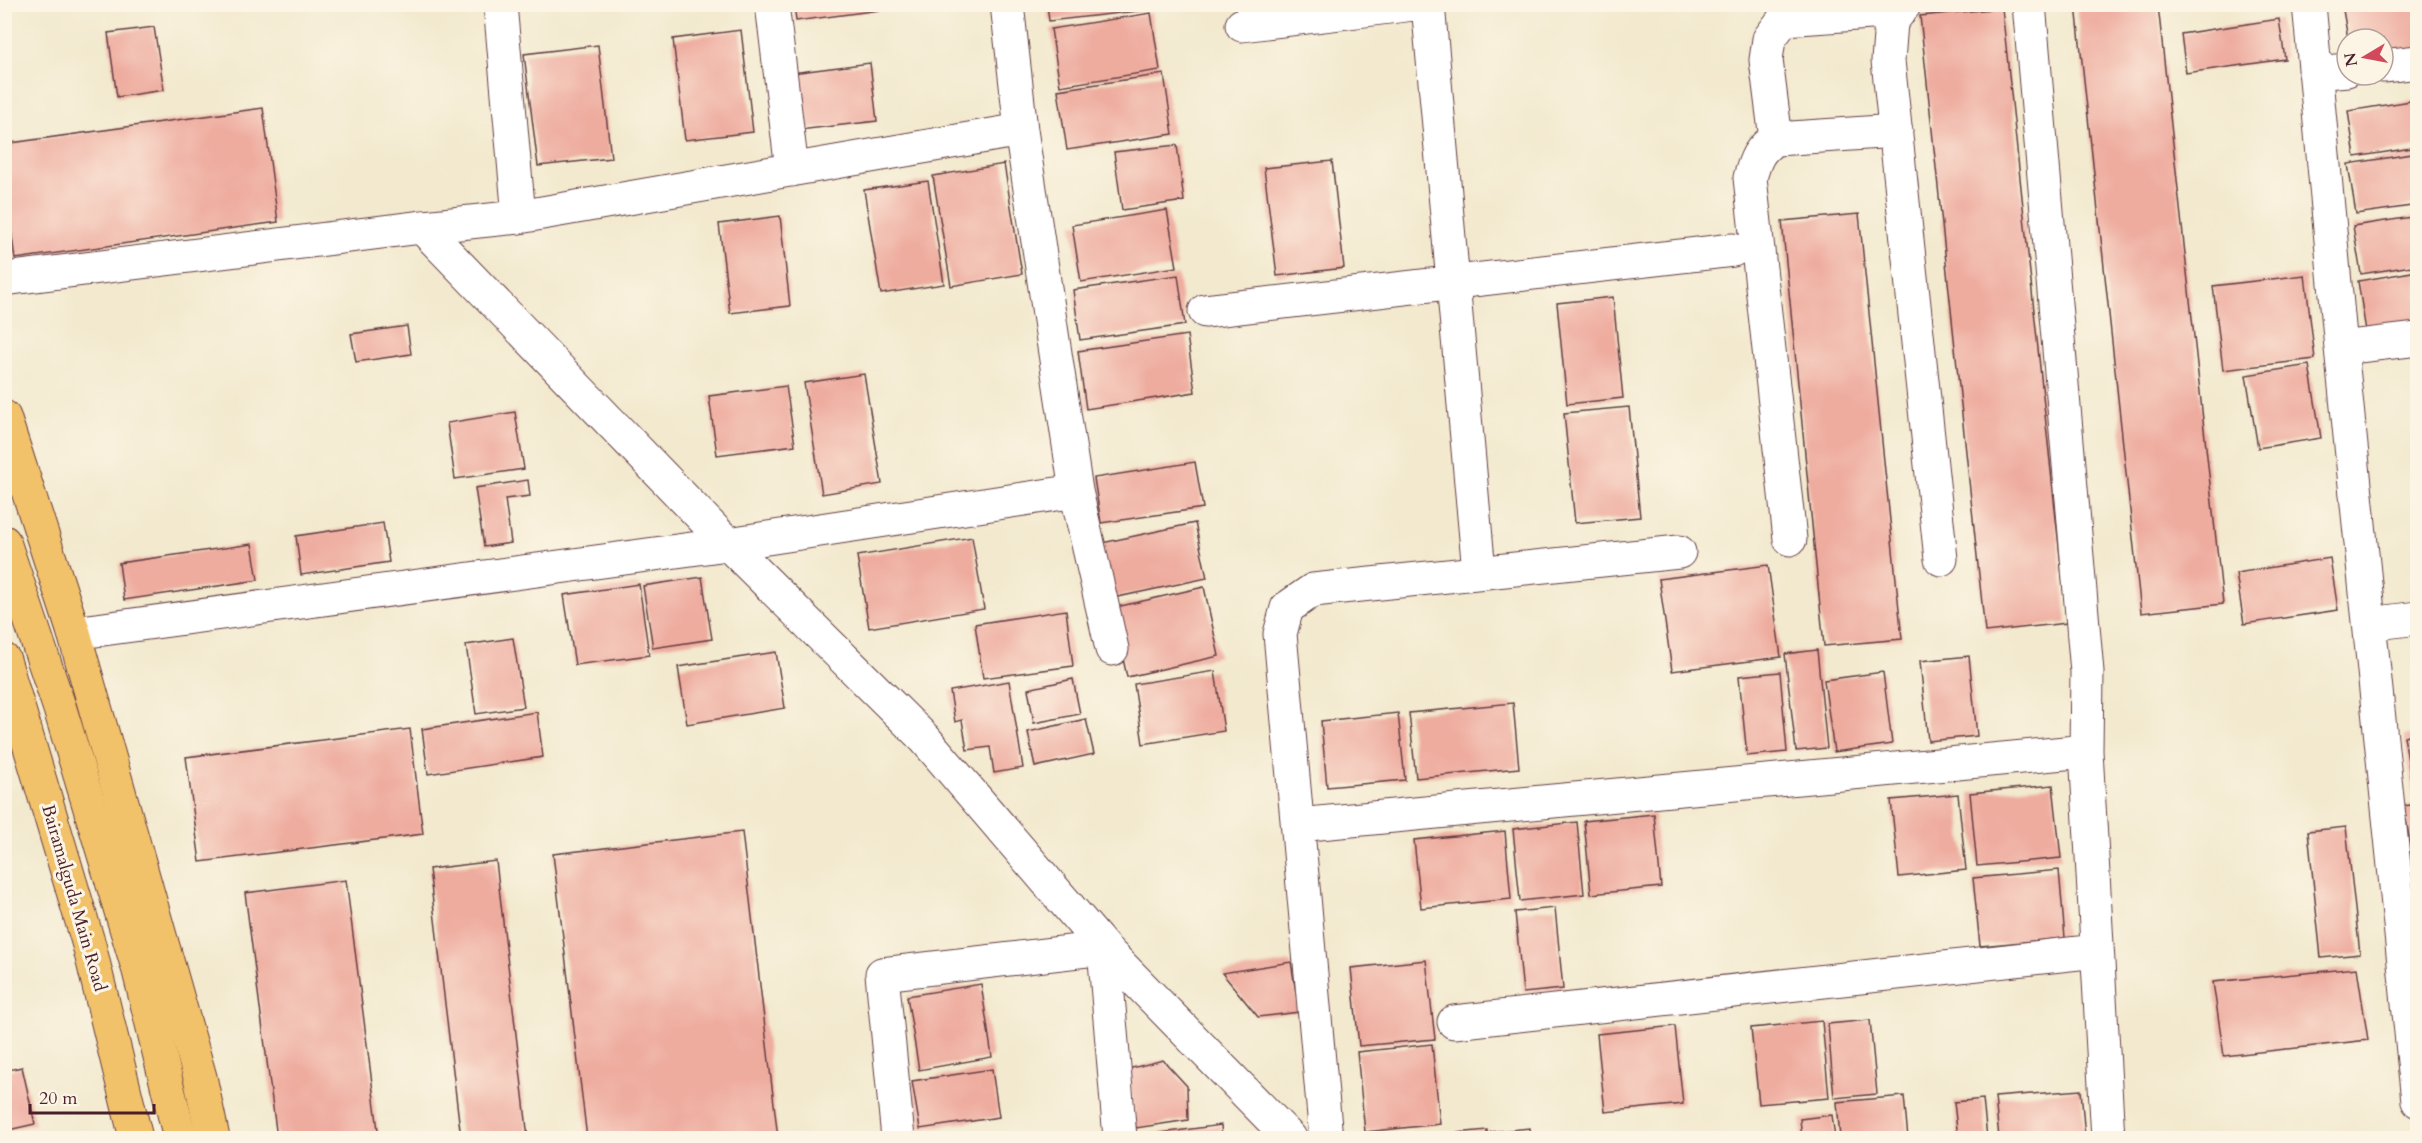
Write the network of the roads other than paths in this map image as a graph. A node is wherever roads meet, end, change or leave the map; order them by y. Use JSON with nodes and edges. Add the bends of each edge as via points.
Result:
{"nodes":[{"id":1,"x":500,"y":4,"type":"edge"},
{"id":2,"x":772,"y":4,"type":"edge"},
{"id":3,"x":1007,"y":4,"type":"edge"},
{"id":4,"x":1414,"y":4,"type":"edge"},
{"id":5,"x":1428,"y":4,"type":"edge"},
{"id":6,"x":2029,"y":4,"type":"edge"},
{"id":7,"x":2309,"y":4,"type":"edge"},
{"id":8,"x":1902,"y":8,"type":"edge"},
{"id":9,"x":1242,"y":25,"type":"dead end"},
{"id":10,"x":2418,"y":62,"type":"edge"},
{"id":11,"x":2395,"y":65,"type":"edge"},
{"id":12,"x":2335,"y":72,"type":"edge"},
{"id":13,"x":2315,"y":74,"type":"junction"},
{"id":14,"x":1021,"y":130,"type":"junction"},
{"id":15,"x":1896,"y":131,"type":"junction"},
{"id":16,"x":1776,"y":140,"type":"junction"},
{"id":17,"x":792,"y":170,"type":"junction"},
{"id":18,"x":519,"y":217,"type":"junction"},
{"id":19,"x":422,"y":227,"type":"junction"},
{"id":20,"x":1733,"y":250,"type":"dead end"},
{"id":21,"x":4,"y":279,"type":"edge"},
{"id":22,"x":1452,"y":282,"type":"junction"},
{"id":23,"x":1205,"y":311,"type":"dead end"},
{"id":24,"x":2418,"y":339,"type":"edge"},
{"id":25,"x":2341,"y":348,"type":"junction"},
{"id":26,"x":4,"y":417,"type":"edge"},
{"id":27,"x":1076,"y":491,"type":"junction"},
{"id":28,"x":1790,"y":539,"type":"dead end"},
{"id":29,"x":4,"y":542,"type":"edge"},
{"id":30,"x":728,"y":544,"type":"junction"},
{"id":31,"x":1678,"y":552,"type":"dead end"},
{"id":32,"x":1941,"y":559,"type":"dead end"},
{"id":33,"x":1479,"y":573,"type":"junction"},
{"id":34,"x":2418,"y":618,"type":"edge"},
{"id":35,"x":2369,"y":624,"type":"junction"},
{"id":36,"x":74,"y":633,"type":"junction"},
{"id":37,"x":1112,"y":649,"type":"dead end"},
{"id":38,"x":4,"y":660,"type":"edge"},
{"id":39,"x":2086,"y":751,"type":"junction"},
{"id":40,"x":1298,"y":825,"type":"junction"},
{"id":41,"x":2407,"y":905,"type":"edge"},
{"id":42,"x":1104,"y":948,"type":"junction"},
{"id":43,"x":2097,"y":951,"type":"junction"},
{"id":44,"x":1454,"y":1022,"type":"dead end"},
{"id":45,"x":2418,"y":1101,"type":"edge"},
{"id":46,"x":136,"y":1138,"type":"edge"},
{"id":47,"x":180,"y":1138,"type":"edge"},
{"id":48,"x":213,"y":1138,"type":"edge"},
{"id":49,"x":898,"y":1138,"type":"edge"},
{"id":50,"x":1120,"y":1138,"type":"edge"},
{"id":51,"x":1290,"y":1138,"type":"edge"},
{"id":52,"x":1326,"y":1138,"type":"edge"},
{"id":53,"x":2108,"y":1138,"type":"edge"}],
"edges":[{"from":1,"to":18,"type":"street"},
{"from":2,"to":17,"type":"street"},
{"from":3,"to":14,"type":"street"},
{"from":4,"to":9,"type":"street"},
{"from":5,"to":22,"type":"street"},
{"from":6,"to":39,"type":"street","via":[[2087,672]]},
{"from":7,"to":13,"type":"street"},
{"from":8,"to":15,"type":"street","via":[[1891,22],[1888,61]]},
{"from":8,"to":16,"type":"street","via":[[1784,19],[1769,39],[1766,60]]},
{"from":10,"to":11,"type":"street"},
{"from":12,"to":13,"type":"street"},
{"from":13,"to":25,"type":"street"},
{"from":14,"to":17,"type":"street"},
{"from":14,"to":27,"type":"street"},
{"from":15,"to":16,"type":"street"},
{"from":15,"to":32,"type":"street"},
{"from":16,"to":28,"type":"street","via":[[1765,145],[1756,157],[1750,178]]},
{"from":17,"to":18,"type":"street"},
{"from":18,"to":19,"type":"street"},
{"from":19,"to":21,"type":"street"},
{"from":19,"to":30,"type":"street"},
{"from":20,"to":22,"type":"street"},
{"from":22,"to":23,"type":"street"},
{"from":22,"to":33,"type":"street"},
{"from":24,"to":25,"type":"street"},
{"from":25,"to":35,"type":"street"},
{"from":26,"to":36,"type":"main road"},
{"from":27,"to":30,"type":"street"},
{"from":27,"to":37,"type":"street"},
{"from":29,"to":47,"type":"main road","via":[[60,709],[139,971]]},
{"from":30,"to":36,"type":"street"},
{"from":30,"to":42,"type":"street","via":[[925,739]]},
{"from":31,"to":33,"type":"street"},
{"from":33,"to":40,"type":"street","via":[[1313,590],[1287,608],[1280,634]]},
{"from":34,"to":35,"type":"street"},
{"from":35,"to":41,"type":"street"},
{"from":36,"to":48,"type":"main road","via":[[200,1077]]},
{"from":38,"to":46,"type":"main road","name":"Bairamalguda Main Road","via":[[89,945]]},
{"from":39,"to":40,"type":"street"},
{"from":39,"to":43,"type":"street"},
{"from":40,"to":52,"type":"street"},
{"from":41,"to":45,"type":"street"},
{"from":42,"to":49,"type":"street","via":[[882,974]]},
{"from":42,"to":50,"type":"street"},
{"from":42,"to":51,"type":"street"},
{"from":43,"to":44,"type":"street"},
{"from":43,"to":53,"type":"street"}]}
